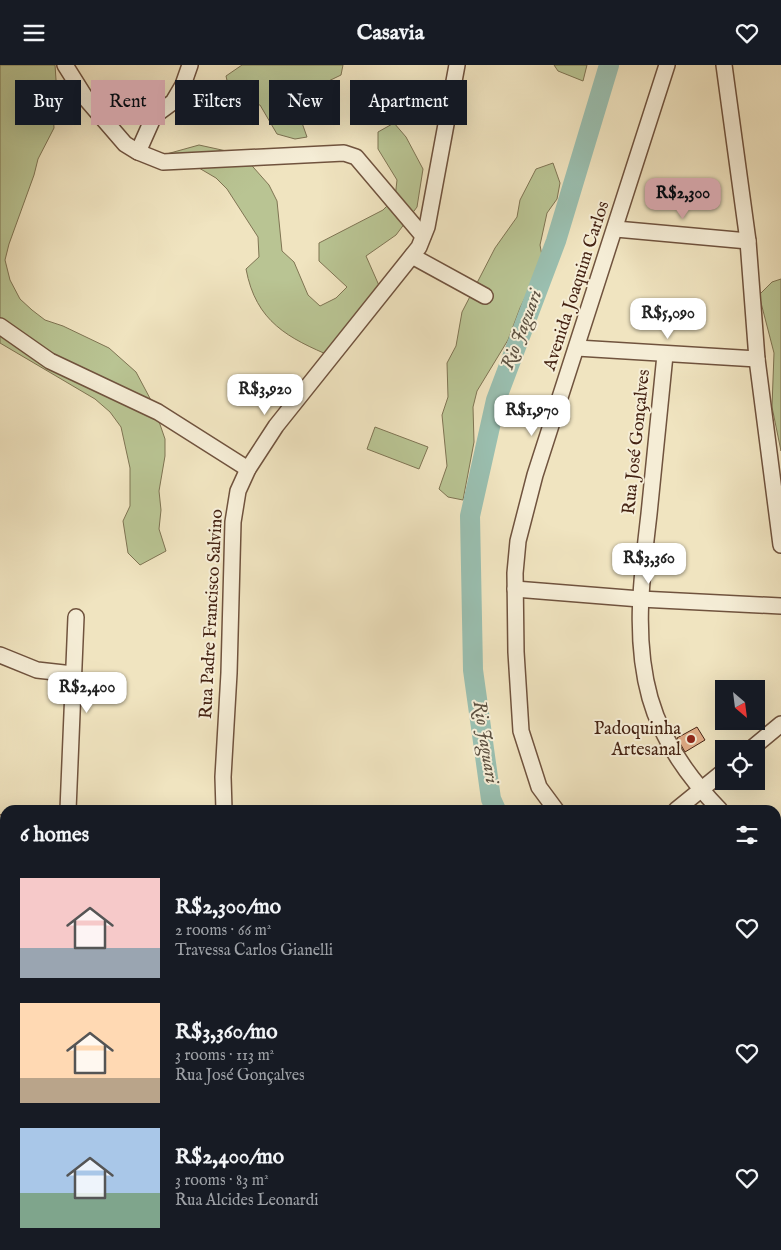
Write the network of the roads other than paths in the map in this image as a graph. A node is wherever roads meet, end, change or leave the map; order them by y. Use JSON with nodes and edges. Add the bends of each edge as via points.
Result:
{"nodes":[{"id":1,"x":64,"y":65,"type":"edge"},
{"id":2,"x":190,"y":65,"type":"edge"},
{"id":3,"x":457,"y":65,"type":"edge"},
{"id":4,"x":667,"y":65,"type":"edge"},
{"id":5,"x":724,"y":65,"type":"edge"},
{"id":6,"x":138,"y":152,"type":"junction"},
{"id":7,"x":616,"y":229,"type":"junction"},
{"id":8,"x":423,"y":236,"type":"junction"},
{"id":9,"x":748,"y":241,"type":"junction"},
{"id":10,"x":412,"y":257,"type":"junction"},
{"id":11,"x":485,"y":296,"type":"dead end"},
{"id":12,"x":0,"y":325,"type":"edge"},
{"id":13,"x":577,"y":348,"type":"junction"},
{"id":14,"x":665,"y":355,"type":"junction"},
{"id":15,"x":757,"y":359,"type":"junction"},
{"id":16,"x":248,"y":469,"type":"junction"},
{"id":17,"x":781,"y":545,"type":"edge"},
{"id":18,"x":515,"y":589,"type":"junction"},
{"id":19,"x":640,"y":599,"type":"junction"},
{"id":20,"x":781,"y":606,"type":"edge"},
{"id":21,"x":76,"y":617,"type":"dead end"},
{"id":22,"x":0,"y":655,"type":"edge"},
{"id":23,"x":73,"y":674,"type":"junction"},
{"id":24,"x":781,"y":725,"type":"edge"},
{"id":25,"x":762,"y":740,"type":"edge"},
{"id":26,"x":715,"y":778,"type":"edge"},
{"id":27,"x":700,"y":790,"type":"junction"},
{"id":28,"x":68,"y":805,"type":"edge"},
{"id":29,"x":224,"y":805,"type":"edge"},
{"id":30,"x":552,"y":805,"type":"edge"},
{"id":31,"x":682,"y":805,"type":"edge"},
{"id":32,"x":715,"y":805,"type":"edge"}],
"edges":[{"from":1,"to":6,"type":"street","via":[[87,100],[125,144]]},
{"from":2,"to":6,"type":"street","via":[[173,102],[154,117]]},
{"from":3,"to":8,"type":"street","name":"Rua Padre Francisco Salvino"},
{"from":4,"to":7,"type":"street","name":"Avenida Joaquim Carlos"},
{"from":5,"to":9,"type":"street"},
{"from":6,"to":8,"type":"street","via":[[164,162],[344,153],[356,157]]},
{"from":7,"to":9,"type":"street"},
{"from":7,"to":13,"type":"street","name":"Avenida Joaquim Carlos"},
{"from":8,"to":10,"type":"street","name":"Rua Padre Francisco Salvino"},
{"from":9,"to":15,"type":"street"},
{"from":10,"to":11,"type":"street"},
{"from":10,"to":16,"type":"street","name":"Rua Padre Francisco Salvino","via":[[276,426]]},
{"from":12,"to":16,"type":"street","via":[[50,361],[158,412]]},
{"from":13,"to":14,"type":"street"},
{"from":13,"to":18,"type":"street","name":"Avenida Joaquim Carlos","via":[[535,475],[518,541]]},
{"from":14,"to":15,"type":"street"},
{"from":14,"to":19,"type":"street","name":"Rua José Gonçalves"},
{"from":15,"to":17,"type":"street"},
{"from":16,"to":29,"type":"street","name":"Rua Padre Francisco Salvino","via":[[238,491],[233,522]]},
{"from":18,"to":19,"type":"street"},
{"from":18,"to":30,"type":"street","name":"Avenida Joaquim Carlos","via":[[521,731],[539,787]]},
{"from":19,"to":20,"type":"street"},
{"from":19,"to":27,"type":"street","name":"Rua José Gonçalves","via":[[641,647],[650,699],[673,752]]},
{"from":21,"to":23,"type":"street"},
{"from":22,"to":23,"type":"street","via":[[37,670]]},
{"from":23,"to":28,"type":"street"},
{"from":24,"to":25,"type":"street"},
{"from":26,"to":27,"type":"street"},
{"from":27,"to":31,"type":"street"},
{"from":27,"to":32,"type":"street","name":"Rua José Gonçalves"}]}
